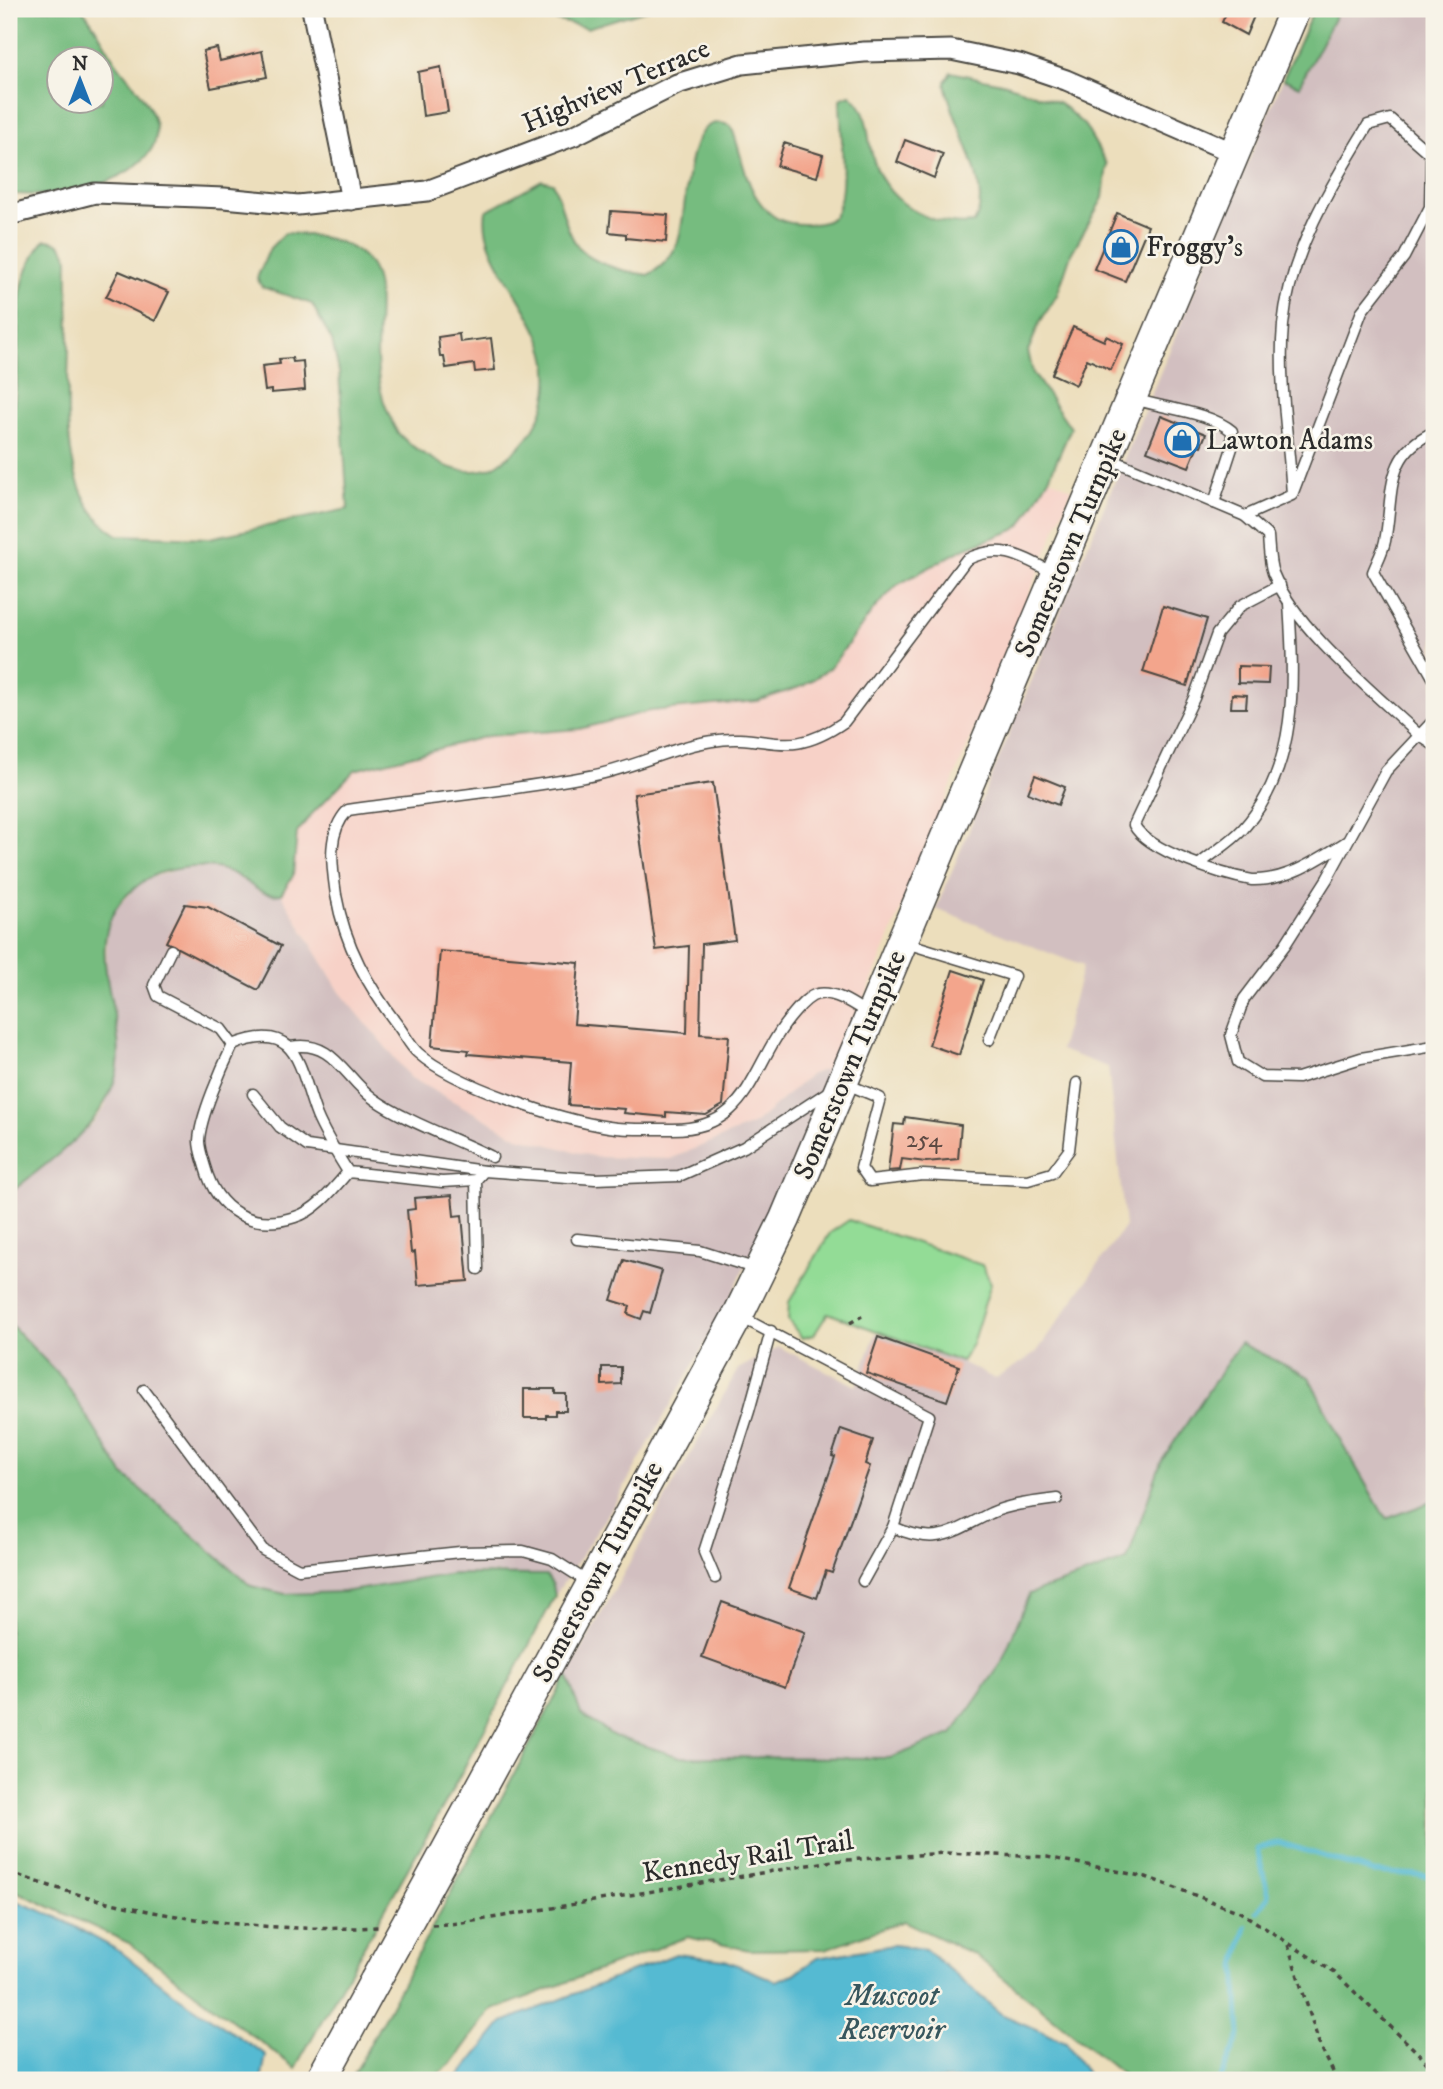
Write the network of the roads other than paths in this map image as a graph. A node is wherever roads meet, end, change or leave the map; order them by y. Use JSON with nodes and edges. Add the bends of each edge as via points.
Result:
{"nodes":[{"id":1,"x":312,"y":9,"type":"edge"},
{"id":2,"x":1295,"y":9,"type":"edge"},
{"id":3,"x":1234,"y":153,"type":"junction"},
{"id":4,"x":1433,"y":155,"type":"edge"},
{"id":5,"x":351,"y":200,"type":"junction"},
{"id":6,"x":9,"y":215,"type":"edge"},
{"id":7,"x":1133,"y":398,"type":"junction"},
{"id":8,"x":1434,"y":432,"type":"edge"},
{"id":9,"x":1107,"y":458,"type":"junction"},
{"id":10,"x":1292,"y":495,"type":"junction"},
{"id":11,"x":1214,"y":503,"type":"junction"},
{"id":12,"x":1245,"y":516,"type":"junction"},
{"id":13,"x":1057,"y":575,"type":"junction"},
{"id":14,"x":1280,"y":585,"type":"junction"},
{"id":15,"x":1289,"y":602,"type":"junction"},
{"id":16,"x":1434,"y":679,"type":"edge"},
{"id":17,"x":1434,"y":720,"type":"edge"},
{"id":18,"x":1419,"y":735,"type":"junction"},
{"id":19,"x":1434,"y":746,"type":"edge"},
{"id":20,"x":1346,"y":842,"type":"junction"},
{"id":21,"x":1201,"y":863,"type":"junction"},
{"id":22,"x":902,"y":942,"type":"junction"},
{"id":23,"x":171,"y":950,"type":"dead end"},
{"id":24,"x":871,"y":1016,"type":"junction"},
{"id":25,"x":989,"y":1040,"type":"dead end"},
{"id":26,"x":233,"y":1045,"type":"junction"},
{"id":27,"x":1434,"y":1046,"type":"edge"},
{"id":28,"x":291,"y":1047,"type":"junction"},
{"id":29,"x":844,"y":1083,"type":"junction"},
{"id":30,"x":1077,"y":1083,"type":"dead end"},
{"id":31,"x":253,"y":1094,"type":"dead end"},
{"id":32,"x":335,"y":1151,"type":"junction"},
{"id":33,"x":492,"y":1157,"type":"dead end"},
{"id":34,"x":484,"y":1171,"type":"junction"},
{"id":35,"x":348,"y":1172,"type":"junction"},
{"id":36,"x":476,"y":1180,"type":"junction"},
{"id":37,"x":577,"y":1239,"type":"dead end"},
{"id":38,"x":478,"y":1269,"type":"dead end"},
{"id":39,"x":761,"y":1270,"type":"junction"},
{"id":40,"x":737,"y":1315,"type":"junction"},
{"id":41,"x":771,"y":1331,"type":"junction"},
{"id":42,"x":144,"y":1390,"type":"dead end"},
{"id":43,"x":1057,"y":1499,"type":"dead end"},
{"id":44,"x":893,"y":1527,"type":"junction"},
{"id":45,"x":715,"y":1578,"type":"dead end"},
{"id":46,"x":863,"y":1581,"type":"dead end"},
{"id":47,"x":592,"y":1584,"type":"junction"},
{"id":48,"x":321,"y":2080,"type":"edge"}],
"edges":[{"from":1,"to":5,"type":"street"},
{"from":2,"to":3,"type":"main road","name":"Somerstown Turnpike"},
{"from":3,"to":5,"type":"street","name":"Highview Terrace","via":[[1019,64],[951,50],[864,52],[742,64],[677,84],[575,135],[428,191]]},
{"from":3,"to":7,"type":"main road","name":"Somerstown Turnpike"},
{"from":4,"to":10,"type":"lane","via":[[1430,207],[1404,257],[1362,312]]},
{"from":4,"to":10,"type":"lane","via":[[1390,119],[1367,125],[1299,254],[1283,324],[1282,373]]},
{"from":5,"to":6,"type":"street","name":"Highview Terrace","via":[[298,205],[95,193]]},
{"from":7,"to":9,"type":"main road","name":"Somerstown Turnpike"},
{"from":7,"to":11,"type":"lane","via":[[1221,421],[1232,431]]},
{"from":8,"to":16,"type":"lane","via":[[1402,454],[1389,488],[1384,545],[1373,572]]},
{"from":9,"to":11,"type":"lane"},
{"from":9,"to":13,"type":"main road","name":"Somerstown Turnpike"},
{"from":10,"to":12,"type":"lane"},
{"from":11,"to":12,"type":"lane"},
{"from":12,"to":14,"type":"lane","via":[[1268,536],[1272,571]]},
{"from":13,"to":22,"type":"main road","name":"Somerstown Turnpike"},
{"from":13,"to":24,"type":"lane","via":[[1012,551],[997,550],[966,559],[844,722],[825,735],[786,746],[728,738],[707,741],[630,768],[348,810],[337,822],[332,871],[341,921],[354,958],[417,1052],[460,1079],[573,1121],[611,1128],[702,1128],[722,1118],[748,1091],[782,1026],[804,1002],[819,994],[844,998]]},
{"from":14,"to":15,"type":"lane"},
{"from":14,"to":21,"type":"lane","via":[[1240,606],[1217,634],[1194,698],[1134,825],[1139,835],[1159,848]]},
{"from":15,"to":18,"type":"lane","via":[[1336,656]]},
{"from":15,"to":21,"type":"lane","via":[[1293,661],[1290,729],[1273,788],[1242,830]]},
{"from":17,"to":18,"type":"lane"},
{"from":18,"to":19,"type":"lane"},
{"from":18,"to":20,"type":"lane","via":[[1385,771]]},
{"from":20,"to":21,"type":"lane","via":[[1297,870],[1267,880],[1239,878]]},
{"from":20,"to":27,"type":"lane","via":[[1285,945],[1244,999],[1231,1035],[1238,1062],[1262,1077],[1298,1078],[1361,1058]]},
{"from":22,"to":24,"type":"main road","name":"Somerstown Turnpike"},
{"from":22,"to":25,"type":"lane","via":[[1014,976]]},
{"from":23,"to":26,"type":"lane","via":[[154,985],[158,996],[221,1029]]},
{"from":24,"to":29,"type":"main road","name":"Somerstown Turnpike"},
{"from":26,"to":28,"type":"lane","via":[[250,1038],[274,1038]]},
{"from":26,"to":35,"type":"lane","via":[[199,1142],[209,1182],[222,1204],[261,1224],[297,1217],[325,1197]]},
{"from":28,"to":32,"type":"lane","via":[[303,1065],[317,1117]]},
{"from":28,"to":33,"type":"lane","via":[[308,1044],[328,1054],[373,1099]]},
{"from":29,"to":30,"type":"lane","via":[[880,1098],[861,1168],[870,1181],[923,1175],[1028,1180],[1052,1173],[1069,1150]]},
{"from":29,"to":34,"type":"lane","via":[[744,1147],[679,1175],[595,1179]]},
{"from":29,"to":39,"type":"main road","name":"Somerstown Turnpike"},
{"from":31,"to":32,"type":"lane","via":[[279,1127],[307,1146]]},
{"from":32,"to":34,"type":"lane"},
{"from":32,"to":35,"type":"lane"},
{"from":34,"to":36,"type":"lane"},
{"from":35,"to":36,"type":"lane","via":[[442,1182]]},
{"from":36,"to":38,"type":"lane"},
{"from":37,"to":39,"type":"lane","via":[[700,1251]]},
{"from":39,"to":40,"type":"main road","name":"Somerstown Turnpike"},
{"from":40,"to":41,"type":"lane"},
{"from":40,"to":47,"type":"main road","name":"Somerstown Turnpike"},
{"from":41,"to":44,"type":"lane","via":[[929,1416]]},
{"from":41,"to":45,"type":"lane","via":[[704,1552]]},
{"from":42,"to":47,"type":"lane","via":[[263,1550],[299,1569],[460,1552],[523,1551],[552,1559]]},
{"from":43,"to":44,"type":"lane","via":[[992,1513],[939,1536],[914,1536]]},
{"from":44,"to":46,"type":"lane"},
{"from":47,"to":48,"type":"main road","name":"Somerstown Turnpike","bridge":true}]}
